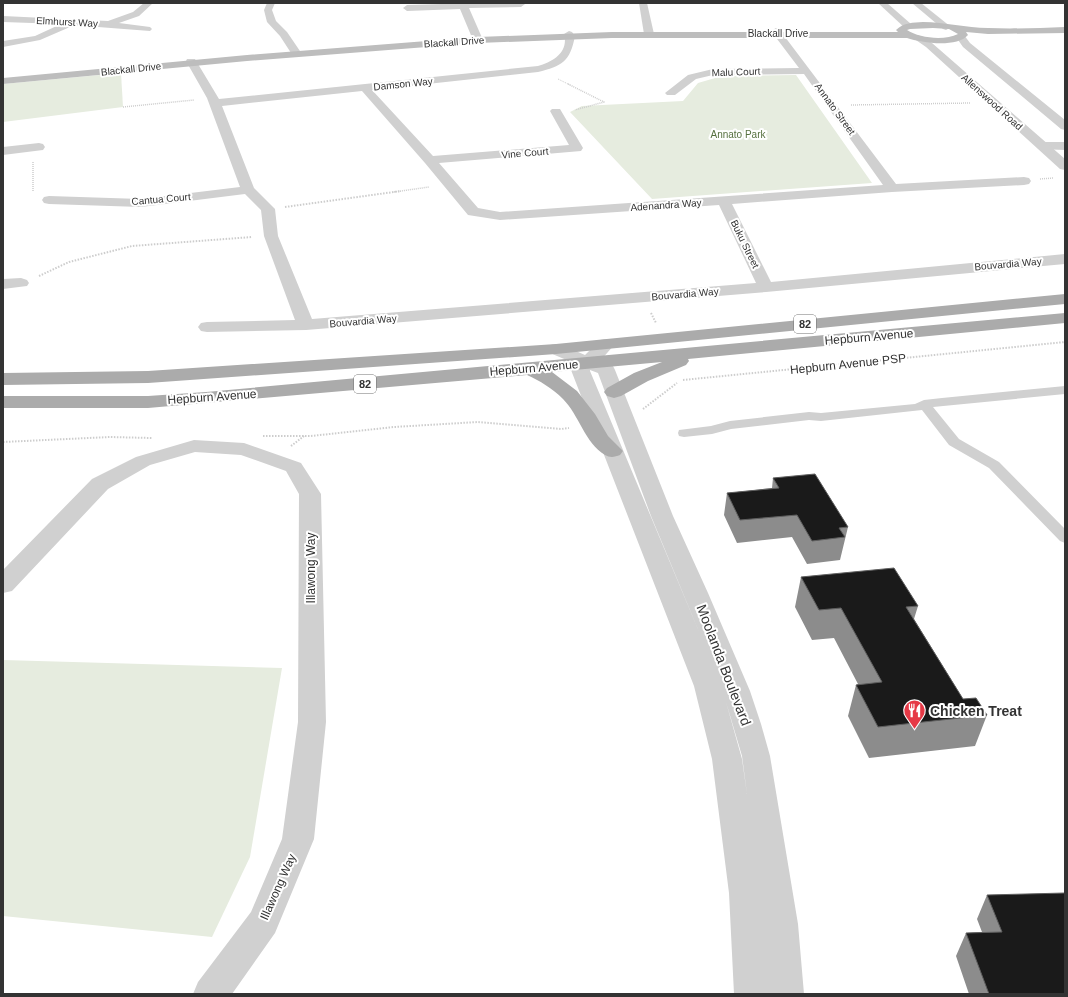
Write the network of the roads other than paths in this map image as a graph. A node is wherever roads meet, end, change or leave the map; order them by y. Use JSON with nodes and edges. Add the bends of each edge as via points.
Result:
{"nodes":[{"id":1,"x":149,"y":3,"type":"edge"},
{"id":2,"x":271,"y":3,"type":"edge"},
{"id":3,"x":278,"y":3,"type":"edge"},
{"id":4,"x":643,"y":3,"type":"edge"},
{"id":5,"x":882,"y":3,"type":"edge"},
{"id":6,"x":916,"y":3,"type":"edge"},
{"id":7,"x":521,"y":4,"type":"dead end"},
{"id":8,"x":464,"y":6,"type":"junction"},
{"id":9,"x":407,"y":8,"type":"dead end"},
{"id":10,"x":3,"y":19,"type":"edge"},
{"id":11,"x":72,"y":23,"type":"junction"},
{"id":12,"x":109,"y":24,"type":"junction"},
{"id":13,"x":147,"y":29,"type":"dead end"},
{"id":14,"x":905,"y":30,"type":"junction"},
{"id":15,"x":1065,"y":31,"type":"edge"},
{"id":16,"x":777,"y":32,"type":"junction"},
{"id":17,"x":956,"y":32,"type":"junction"},
{"id":18,"x":649,"y":33,"type":"junction"},
{"id":19,"x":569,"y":35,"type":"junction"},
{"id":20,"x":918,"y":38,"type":"junction"},
{"id":21,"x":478,"y":39,"type":"junction"},
{"id":22,"x":3,"y":44,"type":"edge"},
{"id":23,"x":301,"y":52,"type":"junction"},
{"id":24,"x":192,"y":62,"type":"junction"},
{"id":25,"x":807,"y":70,"type":"junction"},
{"id":26,"x":3,"y":80,"type":"edge"},
{"id":27,"x":366,"y":88,"type":"junction"},
{"id":28,"x":671,"y":93,"type":"dead end"},
{"id":29,"x":214,"y":101,"type":"junction"},
{"id":30,"x":557,"y":113,"type":"road end"},
{"id":31,"x":1065,"y":126,"type":"edge"},
{"id":32,"x":1042,"y":146,"type":"junction"},
{"id":33,"x":1065,"y":146,"type":"edge"},
{"id":34,"x":36,"y":147,"type":"road end"},
{"id":35,"x":3,"y":152,"type":"edge"},
{"id":36,"x":430,"y":160,"type":"junction"},
{"id":37,"x":1065,"y":166,"type":"edge"},
{"id":38,"x":1024,"y":181,"type":"road end"},
{"id":39,"x":892,"y":188,"type":"junction"},
{"id":40,"x":248,"y":190,"type":"junction"},
{"id":41,"x":49,"y":200,"type":"road end"},
{"id":42,"x":724,"y":201,"type":"junction"},
{"id":43,"x":1065,"y":259,"type":"edge"},
{"id":44,"x":21,"y":283,"type":"road end"},
{"id":45,"x":3,"y":284,"type":"edge"},
{"id":46,"x":766,"y":287,"type":"junction"},
{"id":47,"x":1065,"y":299,"type":"edge"},
{"id":48,"x":1065,"y":318,"type":"edge"},
{"id":49,"x":306,"y":325,"type":"junction"},
{"id":50,"x":207,"y":327,"type":"dead end"},
{"id":51,"x":606,"y":344,"type":"junction"},
{"id":52,"x":556,"y":349,"type":"junction"},
{"id":53,"x":726,"y":350,"type":"junction"},
{"id":54,"x":588,"y":363,"type":"junction"},
{"id":55,"x":529,"y":369,"type":"junction"},
{"id":56,"x":3,"y":379,"type":"edge"},
{"id":57,"x":1065,"y":390,"type":"edge"},
{"id":58,"x":614,"y":392,"type":"junction"},
{"id":59,"x":3,"y":402,"type":"edge"},
{"id":60,"x":924,"y":404,"type":"junction"},
{"id":61,"x":684,"y":433,"type":"dead end"},
{"id":62,"x":613,"y":451,"type":"junction"},
{"id":63,"x":1065,"y":538,"type":"edge"},
{"id":64,"x":3,"y":585,"type":"edge"},
{"id":65,"x":212,"y":994,"type":"edge"},
{"id":66,"x":752,"y":994,"type":"edge"},
{"id":67,"x":786,"y":994,"type":"edge"}],
"edges":[{"from":1,"to":12,"type":"street","name":"Elmhurst Way","via":[[136,14]]},
{"from":2,"to":23,"type":"street","via":[[268,10],[272,22]]},
{"from":3,"to":23,"type":"street","via":[[276,11],[280,20],[295,36]]},
{"from":4,"to":18,"type":"street"},
{"from":5,"to":14,"type":"street"},
{"from":6,"to":17,"type":"street"},
{"from":7,"to":8,"type":"street"},
{"from":8,"to":9,"type":"street"},
{"from":8,"to":21,"type":"street"},
{"from":10,"to":11,"type":"street","name":"Elmhurst Way"},
{"from":11,"to":12,"type":"street","name":"Elmhurst Way"},
{"from":11,"to":22,"type":"street","via":[[37,38]]},
{"from":12,"to":13,"type":"street"},
{"from":14,"to":16,"type":"main road","name":"Blackall Drive"},
{"from":14,"to":17,"type":"main road","via":[[924,25]]},
{"from":14,"to":20,"type":"main road"},
{"from":15,"to":17,"type":"main road"},
{"from":16,"to":18,"type":"main road","name":"Blackall Drive"},
{"from":16,"to":25,"type":"street","name":"Annato Street"},
{"from":17,"to":20,"type":"main road","via":[[941,40]]},
{"from":17,"to":31,"type":"street","via":[[966,45]]},
{"from":18,"to":19,"type":"main road","name":"Blackall Drive"},
{"from":19,"to":21,"type":"main road","name":"Blackall Drive"},
{"from":19,"to":27,"type":"street","name":"Damson Way","via":[[568,52],[555,65]]},
{"from":20,"to":32,"type":"street","name":"Allenswood Road"},
{"from":21,"to":23,"type":"main road","name":"Blackall Drive"},
{"from":23,"to":24,"type":"main road","name":"Blackall Drive"},
{"from":24,"to":26,"type":"main road","name":"Blackall Drive"},
{"from":24,"to":29,"type":"street"},
{"from":25,"to":28,"type":"street","name":"Malu Court","via":[[713,72],[692,77]]},
{"from":25,"to":39,"type":"street","name":"Annato Street"},
{"from":27,"to":29,"type":"street","name":"Damson Way"},
{"from":27,"to":36,"type":"street","name":"Adenandra Way"},
{"from":29,"to":40,"type":"street"},
{"from":30,"to":36,"type":"street","name":"Vine Court","via":[[577,148]]},
{"from":32,"to":33,"type":"street"},
{"from":32,"to":37,"type":"street","name":"Allenswood Road"},
{"from":34,"to":35,"type":"street"},
{"from":36,"to":42,"type":"street","name":"Adenandra Way","via":[[473,212],[500,216]]},
{"from":38,"to":39,"type":"street","name":"Adenandra Way"},
{"from":39,"to":42,"type":"street","name":"Adenandra Way"},
{"from":40,"to":41,"type":"street","name":"Cantua Court","via":[[141,203]]},
{"from":40,"to":49,"type":"street","via":[[268,209],[271,236]]},
{"from":42,"to":46,"type":"street","name":"Buku Street"},
{"from":43,"to":46,"type":"street","name":"Bouvardia Way"},
{"from":44,"to":45,"type":"street"},
{"from":46,"to":49,"type":"street","name":"Bouvardia Way"},
{"from":47,"to":51,"type":"main road","name":"Hepburn Avenue","number":"82"},
{"from":48,"to":53,"type":"main road","name":"Hepburn Avenue","number":"82"},
{"from":49,"to":50,"type":"street","name":"Bouvardia Way"},
{"from":51,"to":52,"type":"main road","name":"Hepburn Avenue","number":"82"},
{"from":51,"to":54,"type":"street","name":"Moolanda Boulevard"},
{"from":52,"to":54,"type":"street","name":"Moolanda Boulevard"},
{"from":52,"to":56,"type":"main road","name":"Hepburn Avenue","number":"82","via":[[191,375]]},
{"from":53,"to":54,"type":"main road","name":"Hepburn Avenue","number":"82"},
{"from":53,"to":58,"type":"main road","via":[[682,361],[641,377]]},
{"from":54,"to":55,"type":"main road","name":"Hepburn Avenue","number":"82"},
{"from":54,"to":58,"type":"street","name":"Moolanda Boulevard","via":[[606,370]]},
{"from":54,"to":62,"type":"street","name":"Moolanda Boulevard","via":[[580,370]]},
{"from":55,"to":59,"type":"main road","name":"Hepburn Avenue","number":"82","via":[[148,402]]},
{"from":55,"to":62,"type":"main road","via":[[549,378],[570,395],[600,439]]},
{"from":57,"to":60,"type":"lane"},
{"from":58,"to":67,"type":"street","name":"Moolanda Boulevard","via":[[662,516],[736,691],[747,724],[756,756],[781,924]]},
{"from":60,"to":61,"type":"lane","via":[[918,408],[822,417],[808,416]]},
{"from":60,"to":63,"type":"lane","via":[[954,442],[994,465]]},
{"from":62,"to":66,"type":"street","name":"Moolanda Boulevard","via":[[708,686],[727,759],[745,893]]},
{"from":64,"to":65,"type":"street","name":"Illawong Way","via":[[100,484],[143,461],[194,446],[244,449],[294,466],[310,494],[312,722],[298,840],[263,922]]}]}
